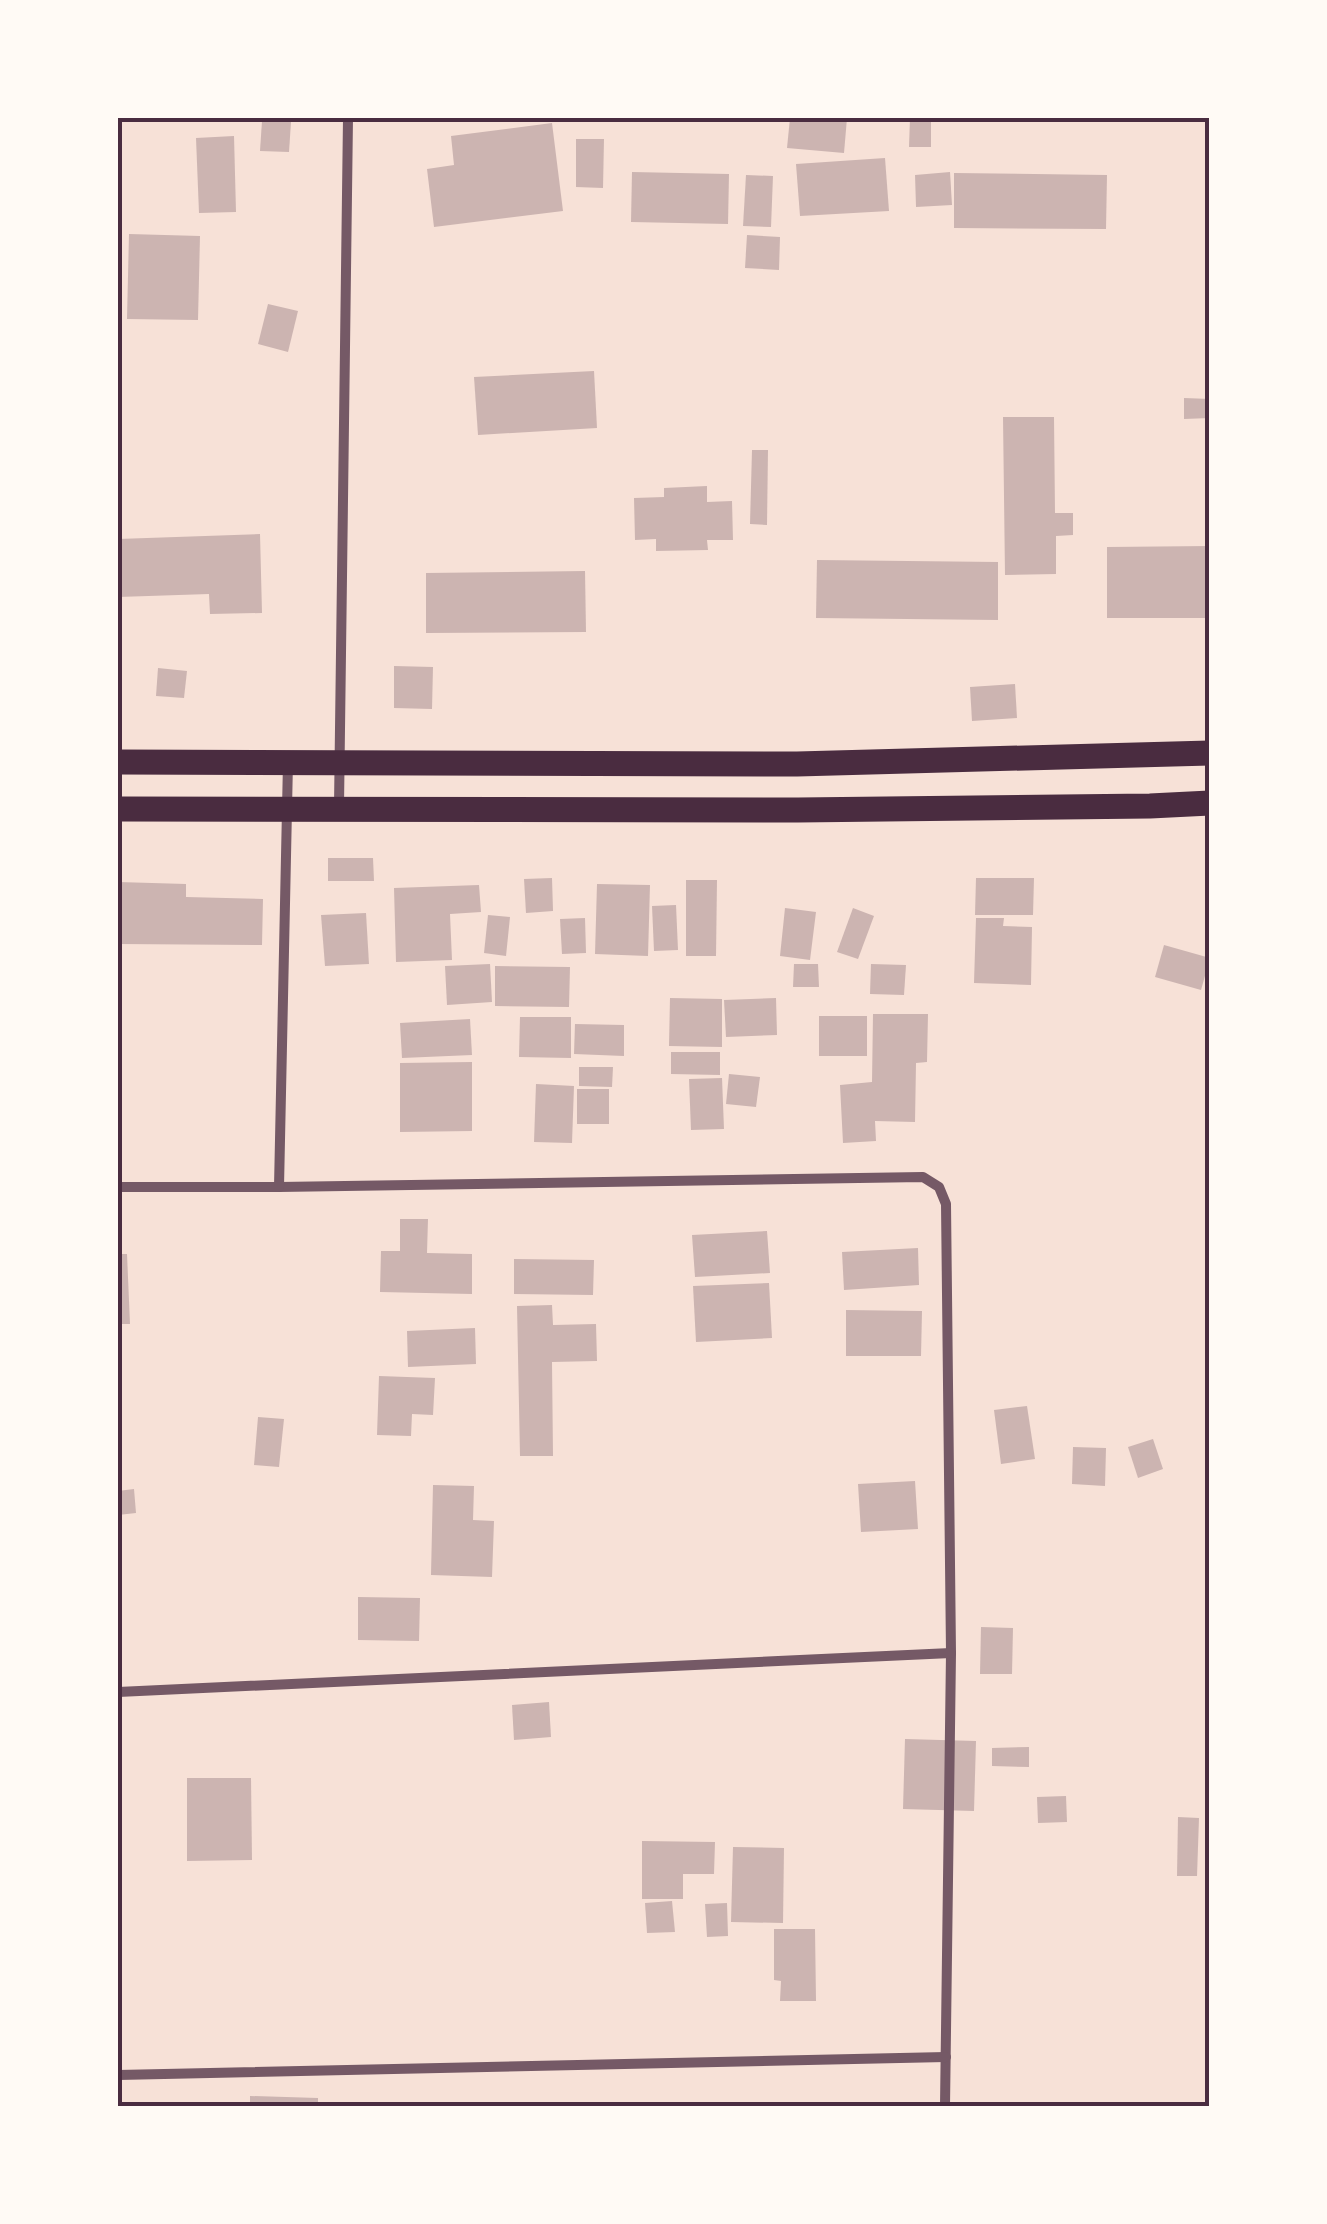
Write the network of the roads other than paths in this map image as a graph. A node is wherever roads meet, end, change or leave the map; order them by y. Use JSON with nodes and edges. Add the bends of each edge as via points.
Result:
{"nodes":[{"id":1,"x":348,"y":118,"type":"edge"},
{"id":2,"x":1210,"y":754,"type":"edge"},
{"id":3,"x":340,"y":761,"type":"junction"},
{"id":4,"x":118,"y":762,"type":"edge"},
{"id":5,"x":288,"y":762,"type":"junction"},
{"id":6,"x":1210,"y":803,"type":"edge"},
{"id":7,"x":287,"y":808,"type":"junction"},
{"id":8,"x":118,"y":809,"type":"edge"},
{"id":9,"x":338,"y":809,"type":"junction"},
{"id":10,"x":118,"y":1187,"type":"edge"},
{"id":11,"x":279,"y":1187,"type":"junction"},
{"id":12,"x":951,"y":1653,"type":"junction"},
{"id":13,"x":118,"y":1692,"type":"edge"},
{"id":14,"x":946,"y":2057,"type":"junction"},
{"id":15,"x":118,"y":2075,"type":"edge"},
{"id":16,"x":945,"y":2106,"type":"edge"}],
"edges":[{"from":1,"to":3,"type":"street"},
{"from":2,"to":3,"type":"main road","via":[[797,764]]},
{"from":3,"to":5,"type":"main road"},
{"from":3,"to":9,"type":"street"},
{"from":4,"to":5,"type":"main road"},
{"from":5,"to":7,"type":"street"},
{"from":6,"to":9,"type":"main road"},
{"from":7,"to":8,"type":"main road"},
{"from":7,"to":9,"type":"main road"},
{"from":7,"to":11,"type":"street"},
{"from":10,"to":11,"type":"street"},
{"from":11,"to":12,"type":"street","via":[[923,1177],[940,1187],[946,1204]]},
{"from":12,"to":13,"type":"street"},
{"from":12,"to":14,"type":"street"},
{"from":14,"to":15,"type":"street"},
{"from":14,"to":16,"type":"street"}]}
